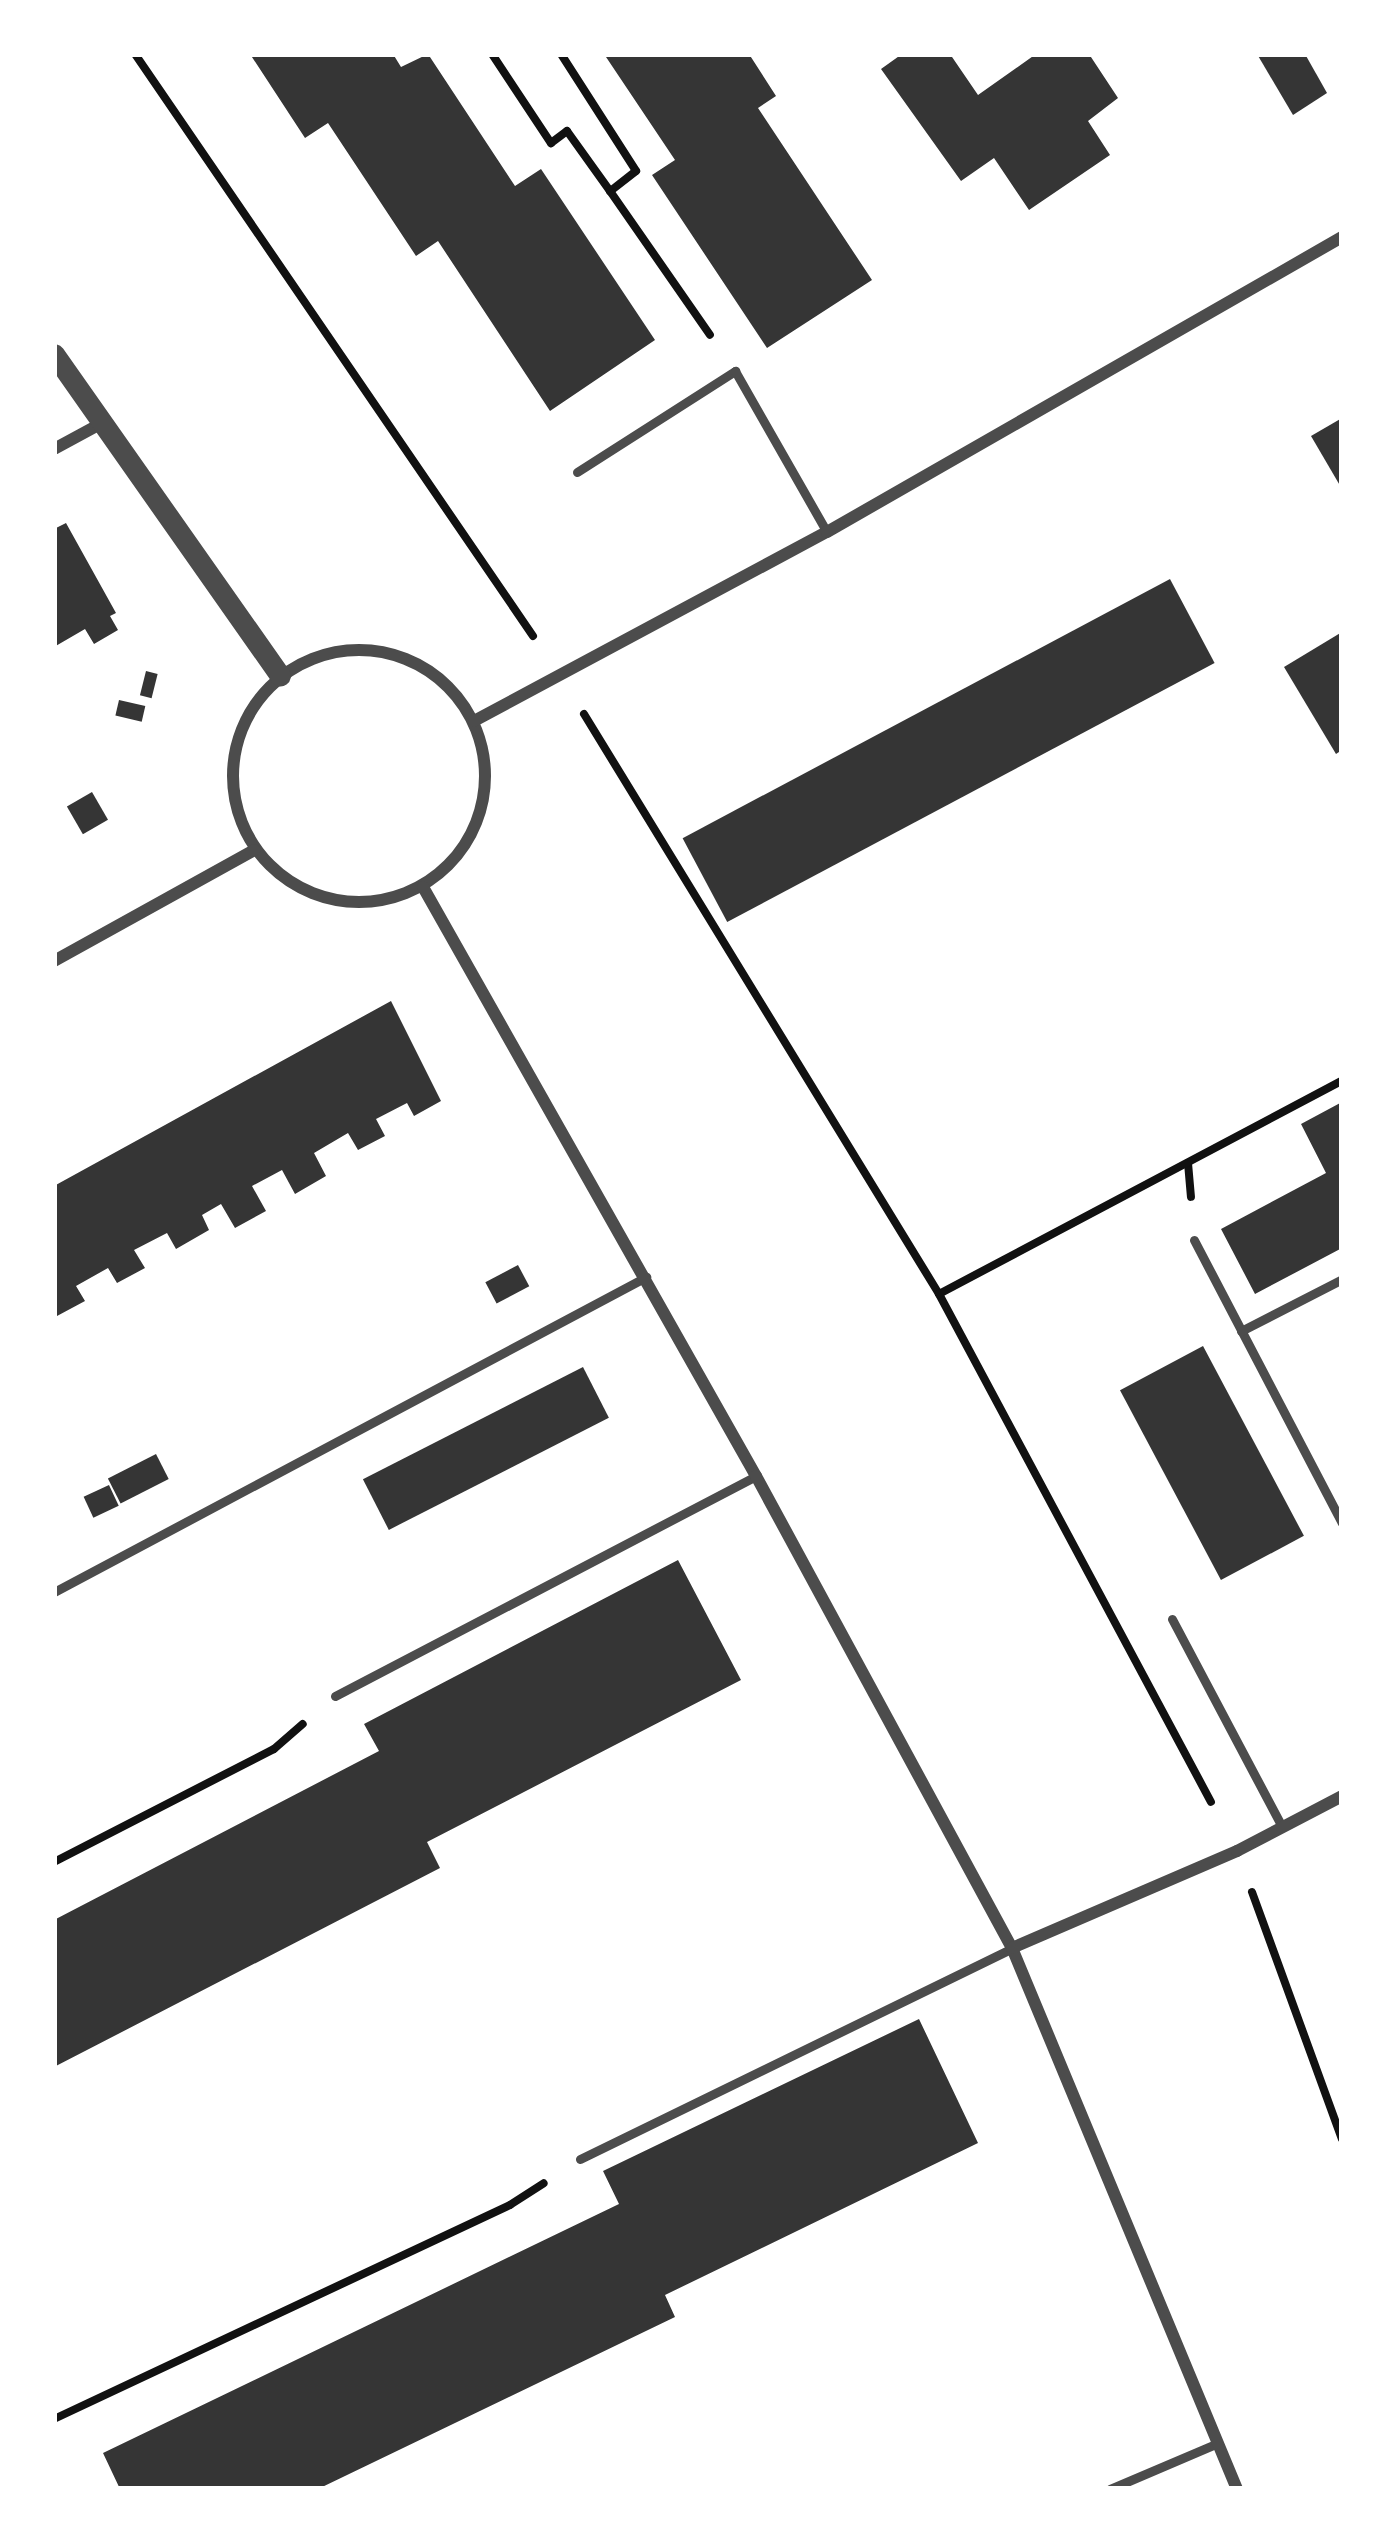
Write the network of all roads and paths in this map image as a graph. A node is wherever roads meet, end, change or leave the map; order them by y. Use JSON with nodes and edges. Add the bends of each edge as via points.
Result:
{"nodes":[{"id":1,"x":135,"y":54,"type":"edge"},
{"id":2,"x":492,"y":54,"type":"edge"},
{"id":3,"x":561,"y":54,"type":"edge"},
{"id":4,"x":610,"y":191,"type":"junction"},
{"id":5,"x":1342,"y":237,"type":"edge"},
{"id":6,"x":54,"y":354,"type":"edge"},
{"id":7,"x":735,"y":371,"type":"junction"},
{"id":8,"x":100,"y":424,"type":"junction"},
{"id":9,"x":54,"y":449,"type":"edge"},
{"id":10,"x":577,"y":472,"type":"dead end"},
{"id":11,"x":827,"y":532,"type":"junction"},
{"id":12,"x":280,"y":675,"type":"junction"},
{"id":13,"x":561,"y":676,"type":"junction"},
{"id":14,"x":475,"y":721,"type":"junction"},
{"id":15,"x":254,"y":850,"type":"junction"},
{"id":16,"x":423,"y":887,"type":"junction"},
{"id":17,"x":54,"y":961,"type":"edge"},
{"id":18,"x":1342,"y":1082,"type":"edge"},
{"id":19,"x":1194,"y":1240,"type":"dead end"},
{"id":20,"x":646,"y":1276,"type":"junction"},
{"id":21,"x":1342,"y":1280,"type":"edge"},
{"id":22,"x":939,"y":1294,"type":"junction"},
{"id":23,"x":1241,"y":1331,"type":"junction"},
{"id":24,"x":757,"y":1476,"type":"junction"},
{"id":25,"x":1337,"y":1503,"type":"edge"},
{"id":26,"x":1342,"y":1522,"type":"edge"},
{"id":27,"x":54,"y":1592,"type":"edge"},
{"id":28,"x":1172,"y":1619,"type":"dead end"},
{"id":29,"x":335,"y":1696,"type":"joint"},
{"id":30,"x":1342,"y":1796,"type":"edge"},
{"id":31,"x":1282,"y":1827,"type":"junction"},
{"id":32,"x":1237,"y":1851,"type":"junction"},
{"id":33,"x":54,"y":1862,"type":"edge"},
{"id":34,"x":1012,"y":1948,"type":"junction"},
{"id":35,"x":1342,"y":2139,"type":"edge"},
{"id":36,"x":580,"y":2159,"type":"joint"},
{"id":37,"x":54,"y":2419,"type":"edge"},
{"id":38,"x":1218,"y":2444,"type":"junction"},
{"id":39,"x":1110,"y":2489,"type":"edge"},
{"id":40,"x":1237,"y":2489,"type":"edge"}],
"edges":[{"from":1,"to":13,"type":"path"},
{"from":2,"to":4,"type":"path","via":[[551,143],[566,131]]},
{"from":3,"to":4,"type":"path","via":[[636,171]]},
{"from":4,"to":7,"type":"path"},
{"from":5,"to":11,"type":"street"},
{"from":6,"to":8,"type":"street"},
{"from":7,"to":10,"type":"lane"},
{"from":7,"to":11,"type":"lane"},
{"from":8,"to":9,"type":"street"},
{"from":8,"to":12,"type":"street"},
{"from":11,"to":13,"type":"street"},
{"from":12,"to":14,"type":"street","via":[[331,651],[388,651],[440,676]]},
{"from":12,"to":15,"type":"street","via":[[248,712],[232,758],[235,806]]},
{"from":13,"to":14,"type":"street"},
{"from":13,"to":22,"type":"path"},
{"from":14,"to":16,"type":"street","via":[[487,767],[481,814],[459,856]]},
{"from":15,"to":16,"type":"street","via":[[290,883],[332,901],[380,903]]},
{"from":15,"to":17,"type":"street"},
{"from":16,"to":20,"type":"street"},
{"from":18,"to":22,"type":"path"},
{"from":19,"to":23,"type":"lane"},
{"from":20,"to":24,"type":"street"},
{"from":20,"to":27,"type":"lane"},
{"from":21,"to":23,"type":"lane"},
{"from":22,"to":32,"type":"path"},
{"from":23,"to":25,"type":"lane"},
{"from":24,"to":29,"type":"lane"},
{"from":24,"to":34,"type":"street"},
{"from":25,"to":26,"type":"lane"},
{"from":28,"to":31,"type":"lane"},
{"from":29,"to":33,"type":"path","via":[[274,1749]]},
{"from":30,"to":31,"type":"street"},
{"from":31,"to":32,"type":"street"},
{"from":32,"to":34,"type":"street"},
{"from":32,"to":35,"type":"path"},
{"from":34,"to":36,"type":"lane"},
{"from":34,"to":38,"type":"street"},
{"from":36,"to":37,"type":"path","via":[[509,2205]]},
{"from":38,"to":39,"type":"lane"},
{"from":38,"to":40,"type":"street"}]}
